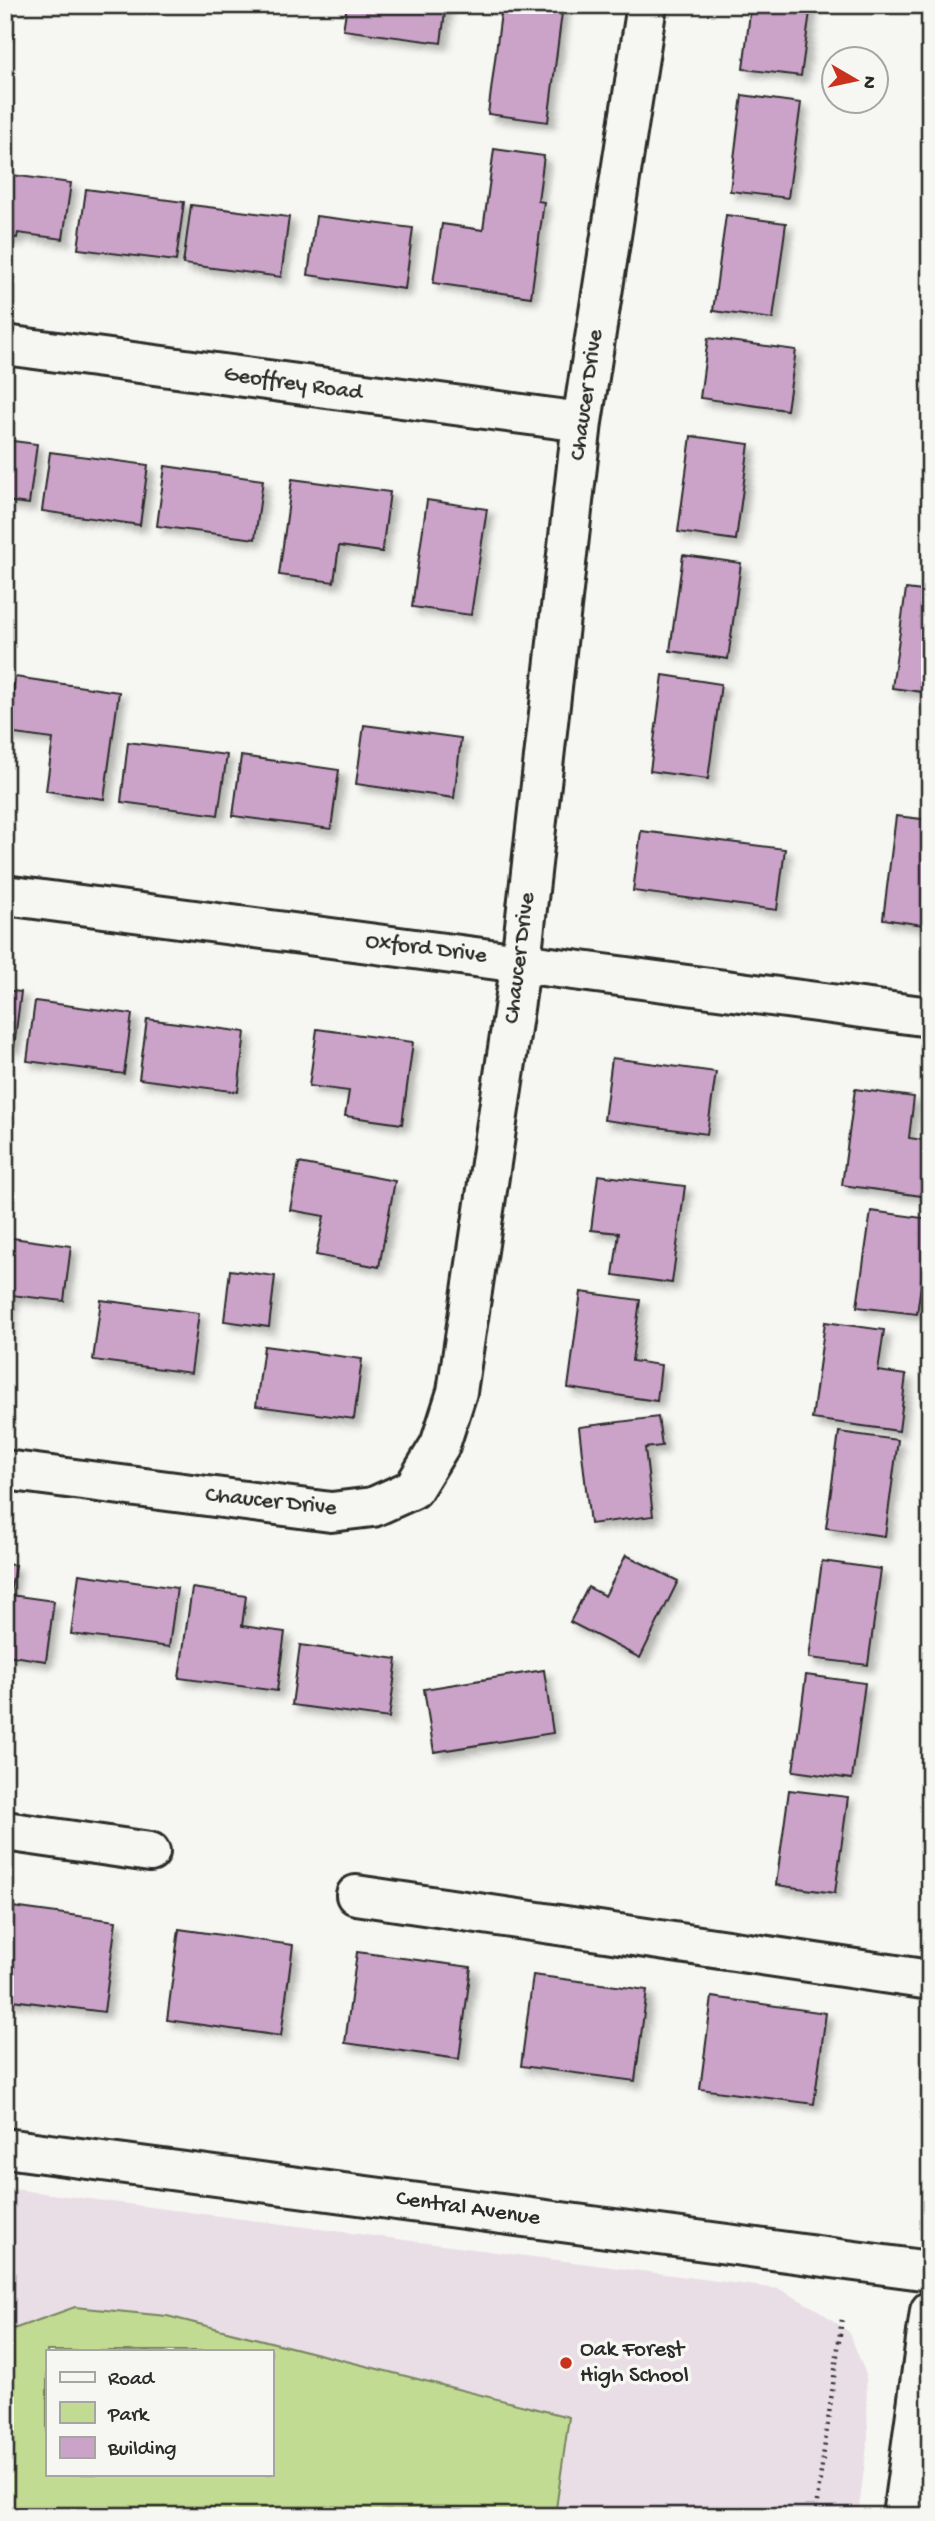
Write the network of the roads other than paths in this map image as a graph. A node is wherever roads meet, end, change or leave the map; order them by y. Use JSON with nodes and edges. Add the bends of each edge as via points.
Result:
{"nodes":[{"id":1,"x":647,"y":5,"type":"edge"},
{"id":2,"x":5,"y":345,"type":"edge"},
{"id":3,"x":582,"y":422,"type":"junction"},
{"id":4,"x":5,"y":895,"type":"edge"},
{"id":5,"x":521,"y":961,"type":"junction"},
{"id":6,"x":930,"y":1017,"type":"edge"},
{"id":7,"x":5,"y":1470,"type":"edge"},
{"id":8,"x":5,"y":1831,"type":"edge"},
{"id":9,"x":150,"y":1852,"type":"dead end"},
{"id":10,"x":356,"y":1895,"type":"dead end"},
{"id":11,"x":930,"y":1980,"type":"edge"},
{"id":12,"x":5,"y":2148,"type":"edge"},
{"id":13,"x":930,"y":2271,"type":"edge"},
{"id":14,"x":930,"y":2311,"type":"edge"},
{"id":15,"x":902,"y":2516,"type":"edge"}],
"edges":[{"from":1,"to":3,"type":"street","name":"Chaucer Drive"},
{"from":2,"to":3,"type":"street","name":"Geoffrey Road"},
{"from":3,"to":5,"type":"street","name":"Chaucer Drive"},
{"from":4,"to":5,"type":"street","name":"Oxford Drive"},
{"from":5,"to":6,"type":"street","name":"Oxford Drive"},
{"from":5,"to":7,"type":"street","name":"Chaucer Drive","via":[[457,1392],[440,1445],[413,1489],[373,1507],[331,1512]]},
{"from":8,"to":9,"type":"street"},
{"from":10,"to":11,"type":"street"},
{"from":12,"to":13,"type":"street","name":"Central Avenue"},
{"from":14,"to":15,"type":"street"}]}
